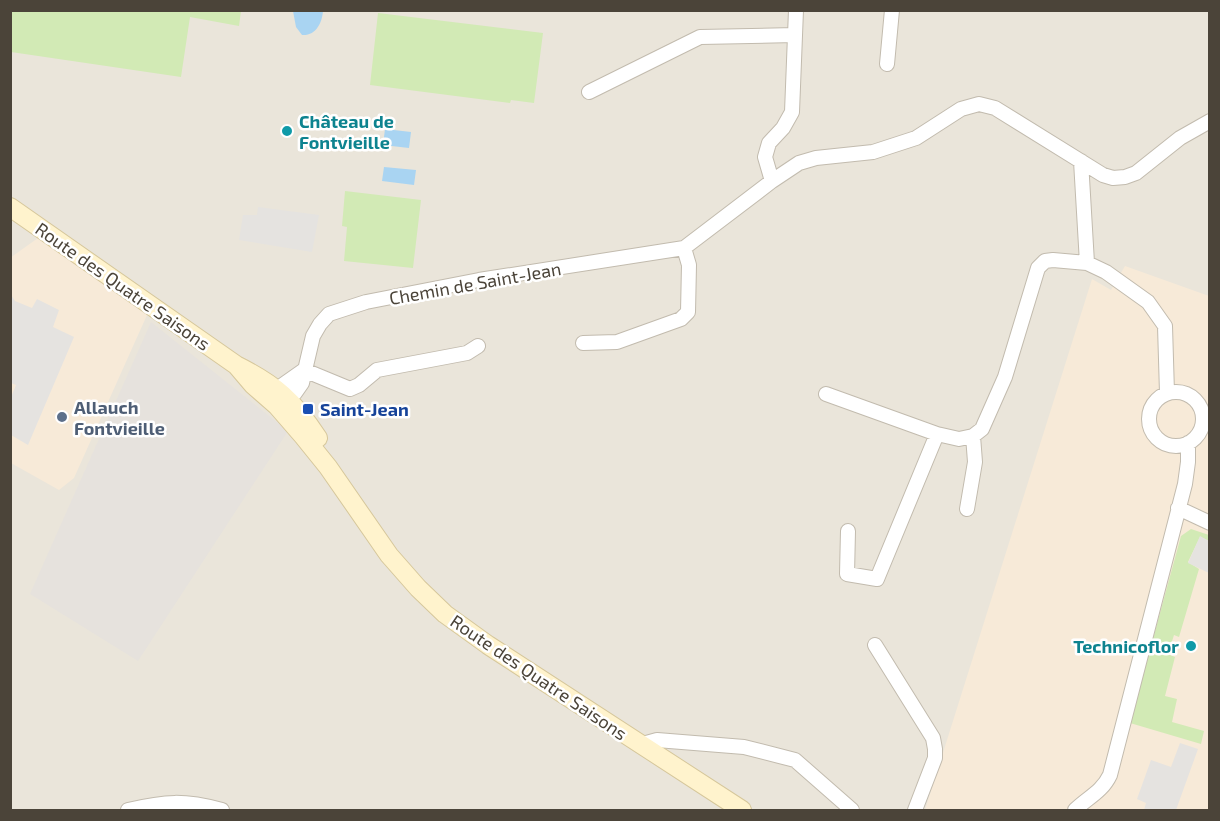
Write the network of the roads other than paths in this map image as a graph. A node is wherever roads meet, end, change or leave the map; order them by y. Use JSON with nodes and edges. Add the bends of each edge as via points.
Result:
{"nodes":[{"id":1,"x":796,"y":10,"type":"edge"},
{"id":2,"x":892,"y":10,"type":"edge"},
{"id":3,"x":795,"y":35,"type":"junction"},
{"id":4,"x":887,"y":64,"type":"dead end"},
{"id":5,"x":589,"y":92,"type":"dead end"},
{"id":6,"x":1209,"y":121,"type":"edge"},
{"id":7,"x":1081,"y":161,"type":"junction"},
{"id":8,"x":772,"y":181,"type":"junction"},
{"id":9,"x":10,"y":207,"type":"edge"},
{"id":10,"x":684,"y":248,"type":"junction"},
{"id":11,"x":1087,"y":263,"type":"junction"},
{"id":12,"x":583,"y":343,"type":"dead end"},
{"id":13,"x":478,"y":346,"type":"dead end"},
{"id":14,"x":304,"y":370,"type":"junction"},
{"id":15,"x":1167,"y":393,"type":"junction"},
{"id":16,"x":826,"y":394,"type":"dead end"},
{"id":17,"x":278,"y":398,"type":"junction"},
{"id":18,"x":937,"y":434,"type":"junction"},
{"id":19,"x":973,"y":436,"type":"junction"},
{"id":20,"x":1188,"y":443,"type":"junction"},
{"id":21,"x":1178,"y":508,"type":"junction"},
{"id":22,"x":967,"y":509,"type":"dead end"},
{"id":23,"x":1209,"y":523,"type":"edge"},
{"id":24,"x":848,"y":531,"type":"dead end"},
{"id":25,"x":875,"y":645,"type":"dead end"},
{"id":26,"x":639,"y":745,"type":"junction"},
{"id":27,"x":128,"y":810,"type":"edge"},
{"id":28,"x":222,"y":810,"type":"edge"},
{"id":29,"x":742,"y":810,"type":"edge"},
{"id":30,"x":852,"y":810,"type":"edge"},
{"id":31,"x":915,"y":810,"type":"edge"},
{"id":32,"x":1075,"y":810,"type":"edge"}],
"edges":[{"from":1,"to":3,"type":"street"},
{"from":2,"to":4,"type":"street"},
{"from":3,"to":5,"type":"street","via":[[700,37]]},
{"from":3,"to":8,"type":"street","via":[[792,112],[769,143],[765,157]]},
{"from":6,"to":7,"type":"street","via":[[1125,177],[1103,175]]},
{"from":7,"to":8,"type":"street","via":[[995,108],[979,104],[961,109],[916,138],[873,152],[799,163]]},
{"from":7,"to":11,"type":"street"},
{"from":8,"to":10,"type":"street"},
{"from":9,"to":17,"type":"main road","name":"Route des Quatre Saisons","via":[[236,365],[253,385]]},
{"from":10,"to":12,"type":"street","via":[[689,266],[688,312],[681,319],[617,342]]},
{"from":10,"to":14,"type":"street","name":"Chemin de Saint-Jean","via":[[478,280],[340,310],[329,314],[313,336]]},
{"from":11,"to":15,"type":"street","via":[[1128,287],[1158,314],[1167,337]]},
{"from":11,"to":19,"type":"street","via":[[1053,260],[1038,268],[1005,377],[982,429]]},
{"from":13,"to":14,"type":"street","via":[[467,353],[377,370],[350,389]]},
{"from":14,"to":17,"type":"street","name":"Chemin de Saint-Jean","via":[[302,382]]},
{"from":15,"to":20,"type":"street","via":[[1191,396],[1201,408],[1202,425]]},
{"from":15,"to":20,"type":"street","via":[[1154,404],[1149,420],[1151,429],[1163,442]]},
{"from":16,"to":18,"type":"street"},
{"from":17,"to":26,"type":"main road","name":"Route des Quatre Saisons","via":[[389,555],[445,614]]},
{"from":18,"to":19,"type":"street","via":[[959,440]]},
{"from":18,"to":24,"type":"street","via":[[877,579],[847,574]]},
{"from":19,"to":22,"type":"street","via":[[975,462]]},
{"from":20,"to":21,"type":"street"},
{"from":21,"to":23,"type":"street"},
{"from":21,"to":32,"type":"street","via":[[1110,775],[1101,790]]},
{"from":25,"to":31,"type":"street","via":[[933,738],[934,758]]},
{"from":26,"to":29,"type":"main road","name":"Route des Quatre Saisons"},
{"from":26,"to":30,"type":"street","via":[[657,740],[744,747],[795,760]]},
{"from":27,"to":28,"type":"street","via":[[181,801]]}]}
